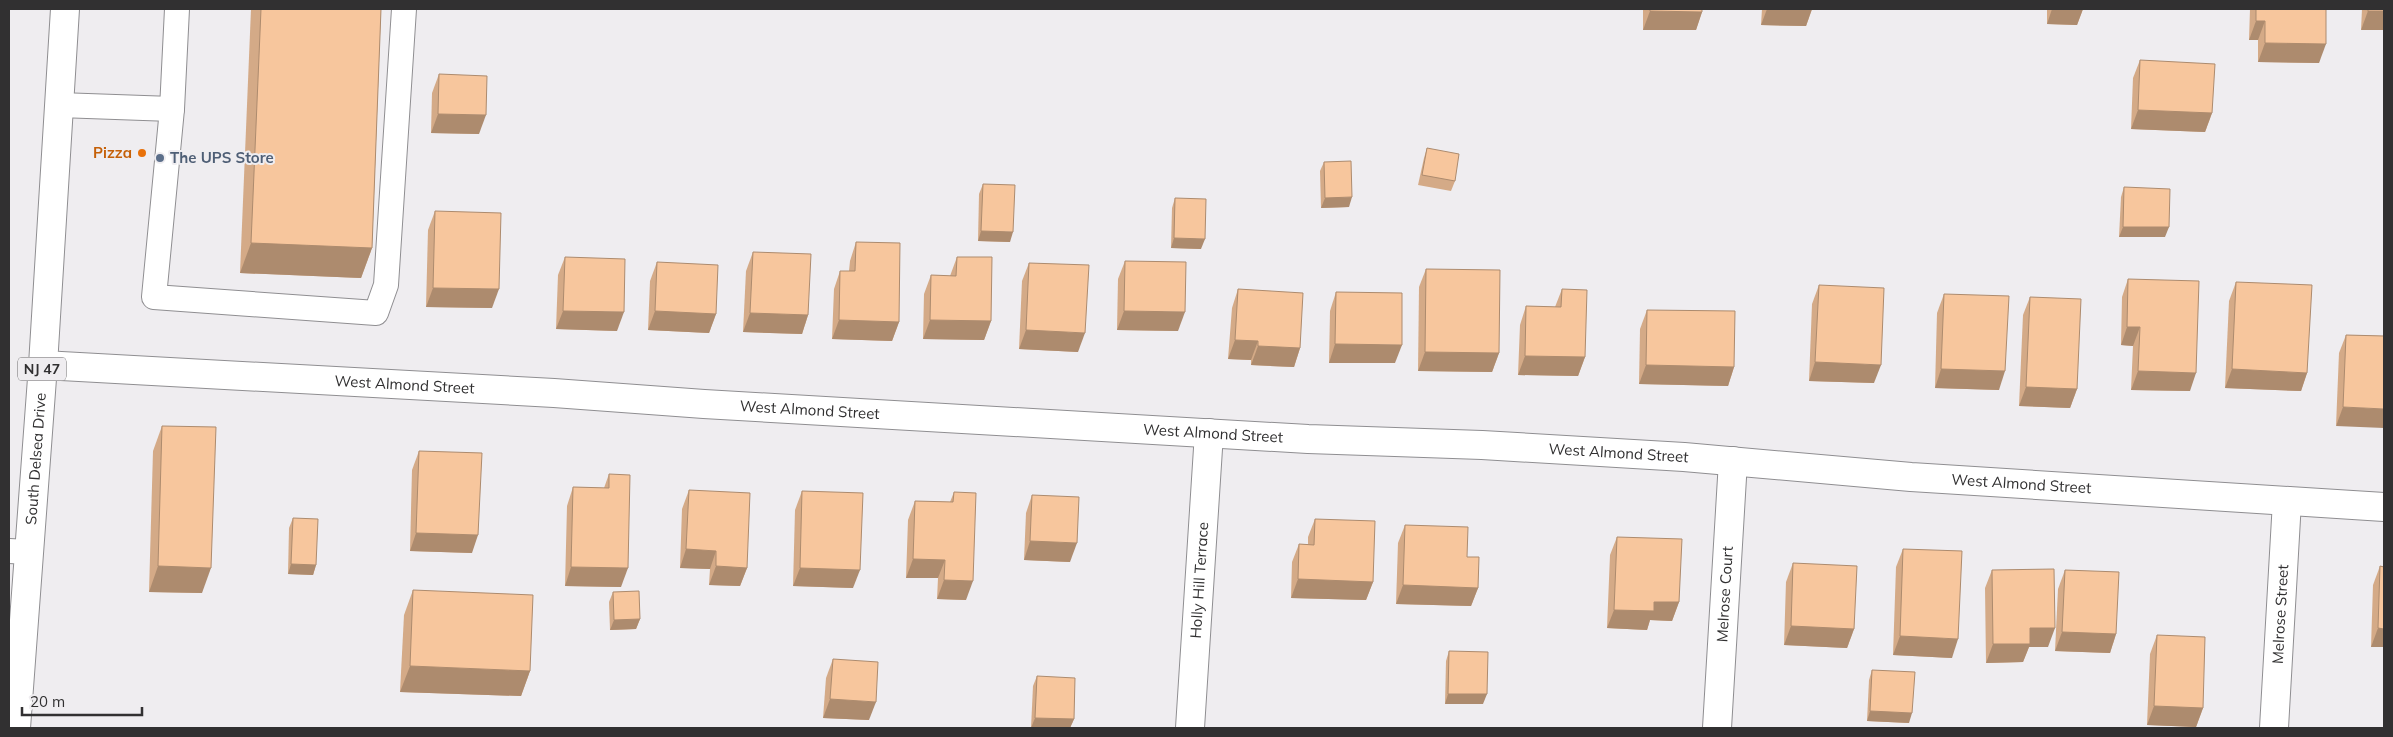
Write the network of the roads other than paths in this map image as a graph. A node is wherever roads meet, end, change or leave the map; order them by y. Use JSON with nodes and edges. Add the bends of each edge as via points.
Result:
{"nodes":[{"id":1,"x":65,"y":9,"type":"edge"},
{"id":2,"x":177,"y":9,"type":"edge"},
{"id":3,"x":404,"y":9,"type":"edge"},
{"id":4,"x":59,"y":105,"type":"junction"},
{"id":5,"x":172,"y":109,"type":"junction"},
{"id":6,"x":43,"y":365,"type":"junction"},
{"id":7,"x":1209,"y":433,"type":"junction"},
{"id":8,"x":1733,"y":460,"type":"junction"},
{"id":9,"x":2287,"y":500,"type":"junction"},
{"id":10,"x":2384,"y":507,"type":"edge"},
{"id":11,"x":19,"y":552,"type":"edge"},
{"id":12,"x":16,"y":728,"type":"edge"},
{"id":13,"x":1190,"y":728,"type":"edge"},
{"id":14,"x":1717,"y":728,"type":"edge"},
{"id":15,"x":2274,"y":728,"type":"edge"}],
"edges":[{"from":1,"to":4,"type":"street","name":"South Delsea Drive","number":"NJ 47"},
{"from":2,"to":5,"type":"lane"},
{"from":3,"to":5,"type":"lane","via":[[386,285],[376,313],[154,297]]},
{"from":4,"to":5,"type":"lane"},
{"from":4,"to":6,"type":"street","name":"South Delsea Drive","number":"NJ 47"},
{"from":6,"to":7,"type":"street","name":"West Almond Street"},
{"from":6,"to":11,"type":"street","name":"South Delsea Drive","number":"NJ 47"},
{"from":7,"to":8,"type":"street","name":"West Almond Street"},
{"from":7,"to":13,"type":"street","name":"Holly Hill Terrace"},
{"from":8,"to":9,"type":"street","name":"West Almond Street","via":[[1911,476]]},
{"from":8,"to":14,"type":"street","name":"Melrose Court"},
{"from":9,"to":10,"type":"street","name":"West Almond Street"},
{"from":9,"to":15,"type":"street","name":"Melrose Street"},
{"from":11,"to":12,"type":"street","name":"South Delsea Drive","number":"NJ 47"}]}
